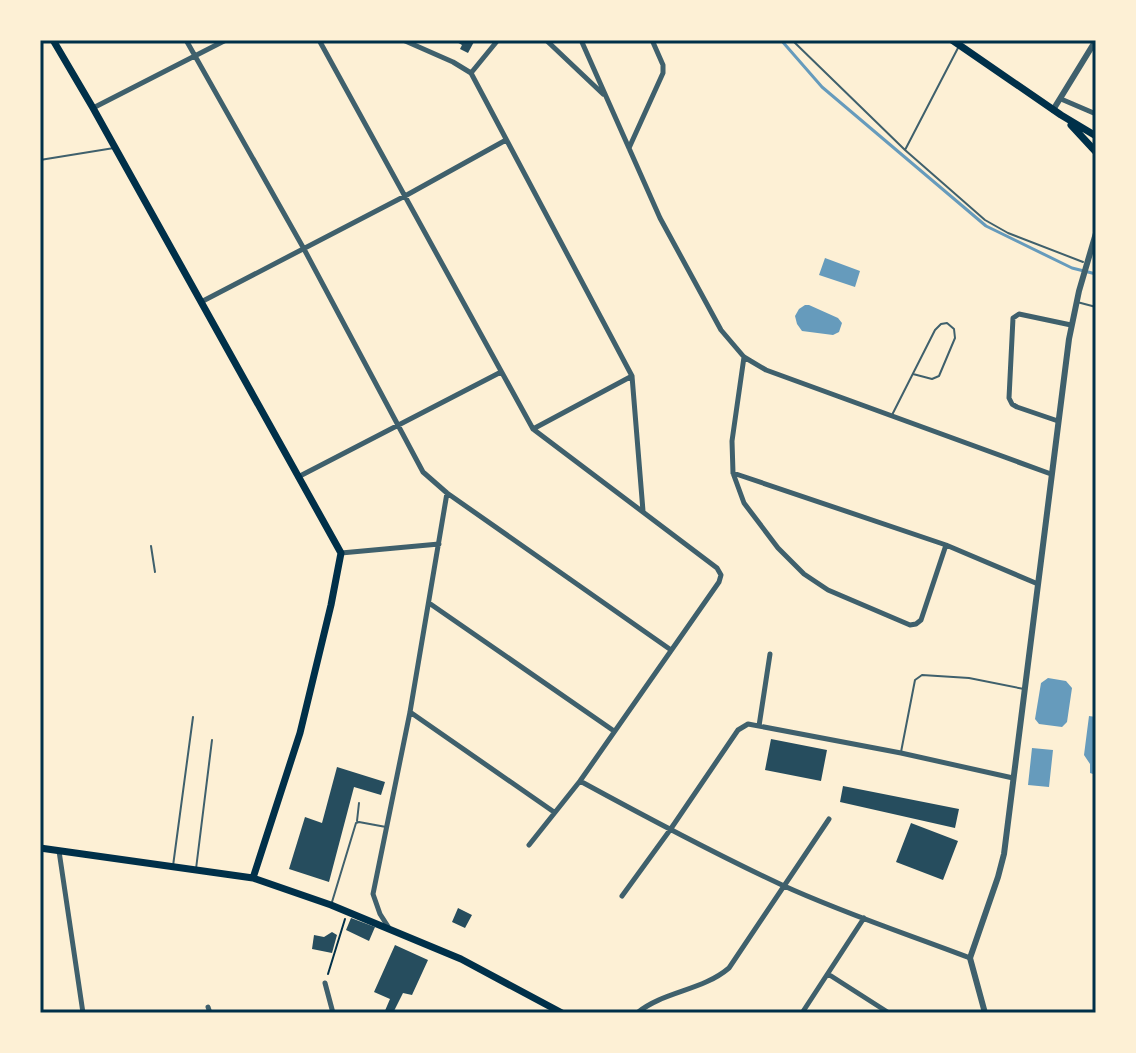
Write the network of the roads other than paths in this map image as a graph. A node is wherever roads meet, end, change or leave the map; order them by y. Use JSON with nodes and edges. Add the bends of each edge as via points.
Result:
{"nodes":[{"id":1,"x":53,"y":40,"type":"edge"},
{"id":2,"x":186,"y":40,"type":"edge"},
{"id":3,"x":226,"y":40,"type":"edge"},
{"id":4,"x":319,"y":40,"type":"edge"},
{"id":5,"x":403,"y":40,"type":"edge"},
{"id":6,"x":498,"y":40,"type":"edge"},
{"id":7,"x":546,"y":40,"type":"edge"},
{"id":8,"x":581,"y":40,"type":"edge"},
{"id":9,"x":652,"y":40,"type":"edge"},
{"id":10,"x":792,"y":40,"type":"edge"},
{"id":11,"x":1096,"y":40,"type":"edge"},
{"id":12,"x":958,"y":42,"type":"edge"},
{"id":13,"x":195,"y":56,"type":"junction"},
{"id":14,"x":471,"y":73,"type":"junction"},
{"id":15,"x":607,"y":98,"type":"junction"},
{"id":16,"x":1061,"y":99,"type":"junction"},
{"id":17,"x":93,"y":108,"type":"junction"},
{"id":18,"x":1053,"y":110,"type":"junction"},
{"id":19,"x":1096,"y":114,"type":"edge"},
{"id":20,"x":1061,"y":115,"type":"junction"},
{"id":21,"x":1096,"y":136,"type":"edge"},
{"id":22,"x":506,"y":140,"type":"junction"},
{"id":23,"x":115,"y":148,"type":"junction"},
{"id":24,"x":629,"y":149,"type":"junction"},
{"id":25,"x":905,"y":150,"type":"junction"},
{"id":26,"x":1096,"y":152,"type":"edge"},
{"id":27,"x":40,"y":160,"type":"edge"},
{"id":28,"x":405,"y":196,"type":"junction"},
{"id":29,"x":1096,"y":233,"type":"edge"},
{"id":30,"x":304,"y":249,"type":"junction"},
{"id":31,"x":1086,"y":266,"type":"junction"},
{"id":32,"x":201,"y":302,"type":"junction"},
{"id":33,"x":1076,"y":302,"type":"junction"},
{"id":34,"x":1096,"y":307,"type":"edge"},
{"id":35,"x":1071,"y":325,"type":"junction"},
{"id":36,"x":744,"y":357,"type":"junction"},
{"id":37,"x":501,"y":372,"type":"junction"},
{"id":38,"x":913,"y":374,"type":"junction"},
{"id":39,"x":632,"y":376,"type":"junction"},
{"id":40,"x":892,"y":416,"type":"junction"},
{"id":41,"x":1058,"y":421,"type":"junction"},
{"id":42,"x":399,"y":424,"type":"junction"},
{"id":43,"x":533,"y":429,"type":"junction"},
{"id":44,"x":733,"y":473,"type":"junction"},
{"id":45,"x":1051,"y":474,"type":"junction"},
{"id":46,"x":298,"y":477,"type":"junction"},
{"id":47,"x":447,"y":493,"type":"junction"},
{"id":48,"x":643,"y":512,"type":"junction"},
{"id":49,"x":439,"y":544,"type":"junction"},
{"id":50,"x":946,"y":545,"type":"junction"},
{"id":51,"x":151,"y":546,"type":"dead end"},
{"id":52,"x":341,"y":553,"type":"junction"},
{"id":53,"x":155,"y":572,"type":"dead end"},
{"id":54,"x":1038,"y":584,"type":"junction"},
{"id":55,"x":429,"y":603,"type":"junction"},
{"id":56,"x":671,"y":650,"type":"junction"},
{"id":57,"x":770,"y":654,"type":"dead end"},
{"id":58,"x":1024,"y":689,"type":"junction"},
{"id":59,"x":410,"y":712,"type":"junction"},
{"id":60,"x":193,"y":717,"type":"dead end"},
{"id":61,"x":759,"y":726,"type":"junction"},
{"id":62,"x":614,"y":731,"type":"junction"},
{"id":63,"x":212,"y":740,"type":"dead end"},
{"id":64,"x":901,"y":753,"type":"junction"},
{"id":65,"x":1013,"y":778,"type":"junction"},
{"id":66,"x":580,"y":781,"type":"junction"},
{"id":67,"x":359,"y":803,"type":"dead end"},
{"id":68,"x":554,"y":812,"type":"junction"},
{"id":69,"x":829,"y":819,"type":"dead end"},
{"id":70,"x":357,"y":822,"type":"junction"},
{"id":71,"x":387,"y":827,"type":"junction"},
{"id":72,"x":670,"y":830,"type":"junction"},
{"id":73,"x":529,"y":845,"type":"dead end"},
{"id":74,"x":40,"y":848,"type":"edge"},
{"id":75,"x":59,"y":851,"type":"junction"},
{"id":76,"x":173,"y":867,"type":"junction"},
{"id":77,"x":196,"y":870,"type":"junction"},
{"id":78,"x":253,"y":878,"type":"junction"},
{"id":79,"x":784,"y":886,"type":"junction"},
{"id":80,"x":622,"y":896,"type":"dead end"},
{"id":81,"x":331,"y":905,"type":"junction"},
{"id":82,"x":864,"y":918,"type":"junction"},
{"id":83,"x":390,"y":929,"type":"junction"},
{"id":84,"x":970,"y":958,"type":"junction"},
{"id":85,"x":828,"y":974,"type":"junction"},
{"id":86,"x":325,"y":983,"type":"road end"},
{"id":87,"x":83,"y":1013,"type":"edge"},
{"id":88,"x":333,"y":1013,"type":"edge"},
{"id":89,"x":559,"y":1013,"type":"edge"},
{"id":90,"x":637,"y":1013,"type":"edge"},
{"id":91,"x":802,"y":1013,"type":"edge"},
{"id":92,"x":889,"y":1013,"type":"edge"},
{"id":93,"x":985,"y":1013,"type":"edge"}],
"edges":[{"from":1,"to":17,"type":"main road"},
{"from":2,"to":13,"type":"street"},
{"from":3,"to":13,"type":"street"},
{"from":4,"to":28,"type":"street"},
{"from":5,"to":14,"type":"street"},
{"from":6,"to":14,"type":"street"},
{"from":7,"to":15,"type":"street"},
{"from":8,"to":15,"type":"street"},
{"from":9,"to":24,"type":"street","via":[[663,73]]},
{"from":10,"to":25,"type":"lane"},
{"from":11,"to":16,"type":"street"},
{"from":12,"to":18,"type":"main road"},
{"from":12,"to":25,"type":"lane"},
{"from":13,"to":17,"type":"street"},
{"from":13,"to":30,"type":"street"},
{"from":14,"to":22,"type":"street"},
{"from":15,"to":24,"type":"street"},
{"from":16,"to":18,"type":"street"},
{"from":16,"to":19,"type":"street"},
{"from":17,"to":23,"type":"main road"},
{"from":18,"to":20,"type":"main road"},
{"from":20,"to":21,"type":"main road"},
{"from":20,"to":26,"type":"main road"},
{"from":22,"to":28,"type":"street"},
{"from":22,"to":39,"type":"street"},
{"from":23,"to":27,"type":"lane"},
{"from":23,"to":32,"type":"main road"},
{"from":24,"to":36,"type":"street","via":[[714,316]]},
{"from":25,"to":31,"type":"lane","via":[[994,227]]},
{"from":28,"to":30,"type":"street"},
{"from":28,"to":37,"type":"street"},
{"from":29,"to":31,"type":"street"},
{"from":30,"to":32,"type":"street"},
{"from":30,"to":42,"type":"street"},
{"from":31,"to":33,"type":"street"},
{"from":32,"to":46,"type":"main road"},
{"from":33,"to":34,"type":"lane"},
{"from":33,"to":35,"type":"street"},
{"from":35,"to":41,"type":"street"},
{"from":35,"to":41,"type":"street","via":[[1019,314],[1013,318],[1009,398],[1017,407]]},
{"from":36,"to":40,"type":"street"},
{"from":36,"to":44,"type":"street","via":[[732,441]]},
{"from":37,"to":42,"type":"street"},
{"from":37,"to":43,"type":"street"},
{"from":38,"to":38,"type":"lane","via":[[935,330],[951,325],[955,338],[939,376]]},
{"from":38,"to":40,"type":"lane"},
{"from":39,"to":43,"type":"street"},
{"from":39,"to":48,"type":"street"},
{"from":40,"to":45,"type":"street"},
{"from":41,"to":45,"type":"street"},
{"from":42,"to":46,"type":"street"},
{"from":42,"to":47,"type":"street","via":[[423,472]]},
{"from":43,"to":48,"type":"street"},
{"from":44,"to":50,"type":"street"},
{"from":44,"to":50,"type":"street","via":[[744,503],[804,574],[828,590],[910,625],[921,620]]},
{"from":45,"to":54,"type":"street"},
{"from":46,"to":52,"type":"main road"},
{"from":47,"to":49,"type":"street"},
{"from":47,"to":56,"type":"street"},
{"from":48,"to":56,"type":"street","via":[[721,575]]},
{"from":49,"to":52,"type":"street"},
{"from":49,"to":55,"type":"street"},
{"from":50,"to":54,"type":"street"},
{"from":51,"to":53,"type":"lane"},
{"from":52,"to":78,"type":"main road","via":[[300,733]]},
{"from":54,"to":58,"type":"street"},
{"from":55,"to":59,"type":"street"},
{"from":55,"to":62,"type":"street"},
{"from":56,"to":62,"type":"street"},
{"from":57,"to":61,"type":"street"},
{"from":58,"to":64,"type":"lane","via":[[969,678],[918,676]]},
{"from":58,"to":65,"type":"street"},
{"from":59,"to":68,"type":"street"},
{"from":59,"to":71,"type":"street"},
{"from":60,"to":76,"type":"lane"},
{"from":61,"to":64,"type":"street"},
{"from":61,"to":72,"type":"street","via":[[748,724],[738,730]]},
{"from":62,"to":66,"type":"street"},
{"from":63,"to":77,"type":"lane"},
{"from":64,"to":65,"type":"street"},
{"from":65,"to":84,"type":"street","via":[[1001,865]]},
{"from":66,"to":68,"type":"street"},
{"from":66,"to":72,"type":"street"},
{"from":67,"to":70,"type":"lane"},
{"from":68,"to":73,"type":"street"},
{"from":69,"to":79,"type":"street"},
{"from":70,"to":71,"type":"lane"},
{"from":70,"to":81,"type":"lane"},
{"from":71,"to":83,"type":"street","via":[[373,894]]},
{"from":72,"to":79,"type":"street"},
{"from":72,"to":80,"type":"street"},
{"from":74,"to":75,"type":"main road"},
{"from":75,"to":76,"type":"main road"},
{"from":75,"to":87,"type":"street"},
{"from":76,"to":77,"type":"main road"},
{"from":77,"to":78,"type":"main road"},
{"from":78,"to":81,"type":"main road"},
{"from":79,"to":82,"type":"street"},
{"from":79,"to":90,"type":"street","via":[[729,968]]},
{"from":81,"to":83,"type":"main road"},
{"from":82,"to":84,"type":"street"},
{"from":82,"to":85,"type":"street"},
{"from":83,"to":89,"type":"main road","via":[[461,959]]},
{"from":84,"to":93,"type":"street"},
{"from":85,"to":91,"type":"street"},
{"from":85,"to":92,"type":"street"},
{"from":86,"to":88,"type":"street"}]}
